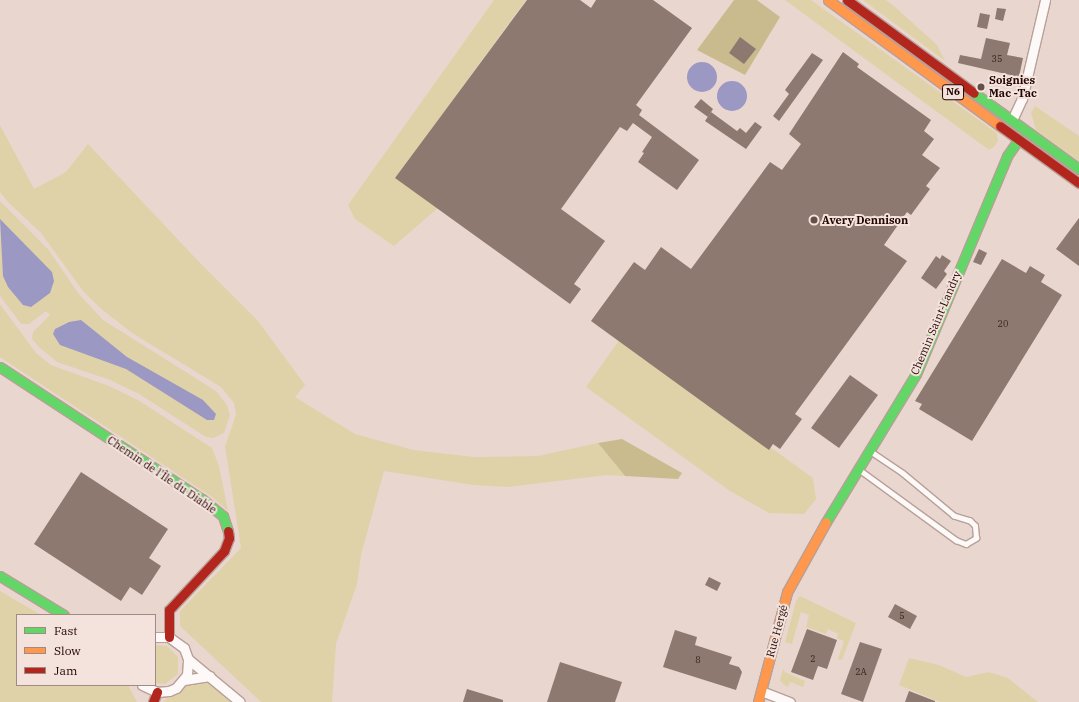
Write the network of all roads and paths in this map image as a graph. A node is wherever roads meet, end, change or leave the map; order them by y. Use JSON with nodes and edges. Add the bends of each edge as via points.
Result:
{"nodes":[{"id":1,"x":828,"y":0,"type":"edge"},
{"id":2,"x":847,"y":0,"type":"edge"},
{"id":3,"x":1045,"y":0,"type":"edge"},
{"id":4,"x":1012,"y":120,"type":"junction"},
{"id":5,"x":1019,"y":139,"type":"junction"},
{"id":6,"x":1079,"y":169,"type":"edge"},
{"id":7,"x":1079,"y":183,"type":"edge"},
{"id":8,"x":0,"y":367,"type":"edge"},
{"id":9,"x":868,"y":450,"type":"junction"},
{"id":10,"x":858,"y":468,"type":"junction"},
{"id":11,"x":802,"y":562,"type":"joint"},
{"id":12,"x":0,"y":576,"type":"edge"},
{"id":13,"x":62,"y":614,"type":"edge"},
{"id":14,"x":156,"y":637,"type":"edge"},
{"id":15,"x":169,"y":637,"type":"junction"},
{"id":16,"x":188,"y":659,"type":"junction"},
{"id":17,"x":210,"y":676,"type":"junction"},
{"id":18,"x":184,"y":680,"type":"junction"},
{"id":19,"x":144,"y":686,"type":"edge"},
{"id":20,"x":761,"y":691,"type":"junction"},
{"id":21,"x":157,"y":692,"type":"junction"},
{"id":22,"x":152,"y":702,"type":"edge"},
{"id":23,"x":240,"y":702,"type":"edge"},
{"id":24,"x":758,"y":702,"type":"edge"},
{"id":25,"x":790,"y":702,"type":"edge"}],
"edges":[{"from":1,"to":5,"type":"street","number":"N6"},
{"from":2,"to":4,"type":"street","number":"N6"},
{"from":3,"to":4,"type":"street","via":[[1022,98]]},
{"from":4,"to":6,"type":"street","number":"N6"},
{"from":5,"to":7,"type":"street","number":"N6"},
{"from":5,"to":9,"type":"street","name":"Chemin Saint-Landry","via":[[1007,156],[916,374]]},
{"from":8,"to":15,"type":"street","name":"Chemin de l'Île du Diable","via":[[202,499],[223,516],[229,538],[224,551],[169,610]]},
{"from":9,"to":10,"type":"street","name":"Chemin Saint-Landry"},
{"from":9,"to":10,"type":"lane","via":[[902,473],[954,516],[975,526],[976,538],[966,544],[956,540]]},
{"from":10,"to":11,"type":"street","name":"Chemin Saint-Landry"},
{"from":11,"to":20,"type":"street","name":"Rue Hergé","via":[[787,592]]},
{"from":12,"to":13,"type":"street"},
{"from":14,"to":15,"type":"street"},
{"from":15,"to":16,"type":"street","via":[[184,648]]},
{"from":16,"to":17,"type":"street"},
{"from":16,"to":18,"type":"street","via":[[189,667]]},
{"from":17,"to":18,"type":"street"},
{"from":17,"to":23,"type":"street"},
{"from":18,"to":21,"type":"street","via":[[176,688]]},
{"from":19,"to":21,"type":"street"},
{"from":20,"to":24,"type":"street","name":"Rue Hergé"},
{"from":20,"to":25,"type":"street"},
{"from":21,"to":22,"type":"street"}]}
